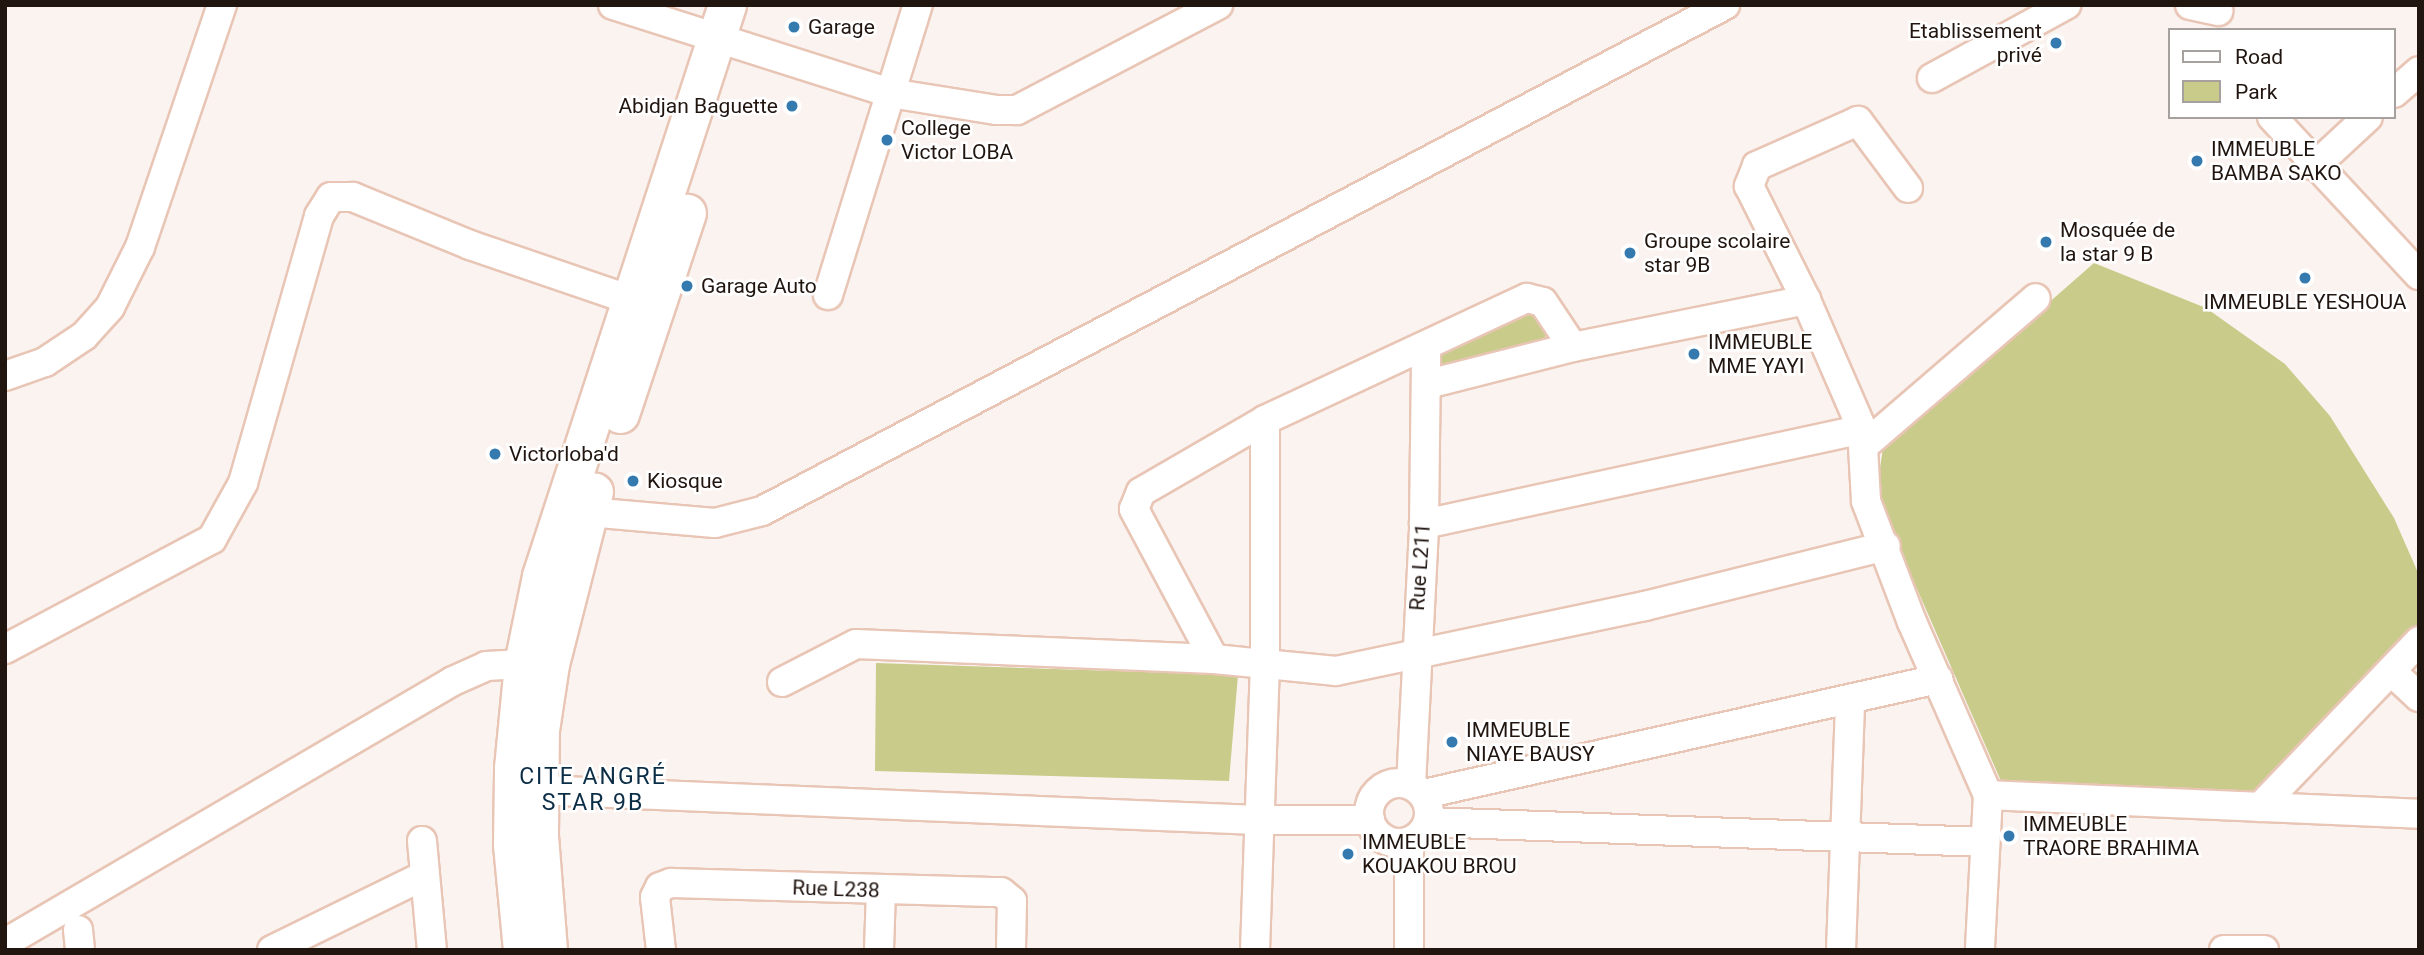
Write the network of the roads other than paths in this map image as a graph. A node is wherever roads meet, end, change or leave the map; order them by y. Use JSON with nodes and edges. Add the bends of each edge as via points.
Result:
{"nodes":[{"id":1,"x":222,"y":5,"type":"edge"},
{"id":2,"x":613,"y":5,"type":"edge"},
{"id":3,"x":727,"y":5,"type":"edge"},
{"id":4,"x":753,"y":5,"type":"edge"},
{"id":5,"x":918,"y":5,"type":"edge"},
{"id":6,"x":1218,"y":5,"type":"edge"},
{"id":7,"x":1725,"y":5,"type":"edge"},
{"id":8,"x":2066,"y":5,"type":"edge"},
{"id":9,"x":2190,"y":5,"type":"edge"},
{"id":10,"x":2219,"y":15,"type":"edge"},
{"id":11,"x":1173,"y":16,"type":"edge"},
{"id":12,"x":729,"y":43,"type":"junction"},
{"id":13,"x":2419,"y":71,"type":"edge"},
{"id":14,"x":1932,"y":78,"type":"dead end"},
{"id":15,"x":2396,"y":91,"type":"edge"},
{"id":16,"x":890,"y":93,"type":"junction"},
{"id":17,"x":2274,"y":119,"type":"edge"},
{"id":18,"x":2366,"y":119,"type":"edge"},
{"id":19,"x":2315,"y":166,"type":"junction"},
{"id":20,"x":1908,"y":188,"type":"dead end"},
{"id":21,"x":2419,"y":275,"type":"edge"},
{"id":22,"x":828,"y":295,"type":"dead end"},
{"id":23,"x":2036,"y":298,"type":"dead end"},
{"id":24,"x":631,"y":300,"type":"junction"},
{"id":25,"x":1806,"y":300,"type":"junction"},
{"id":26,"x":1573,"y":348,"type":"junction"},
{"id":27,"x":1426,"y":349,"type":"junction"},
{"id":28,"x":5,"y":376,"type":"edge"},
{"id":29,"x":1428,"y":384,"type":"junction"},
{"id":30,"x":1265,"y":420,"type":"junction"},
{"id":31,"x":1863,"y":437,"type":"junction"},
{"id":32,"x":588,"y":512,"type":"junction"},
{"id":33,"x":1423,"y":524,"type":"junction"},
{"id":34,"x":1886,"y":547,"type":"junction"},
{"id":35,"x":2419,"y":641,"type":"edge"},
{"id":36,"x":5,"y":649,"type":"edge"},
{"id":37,"x":1415,"y":657,"type":"junction"},
{"id":38,"x":1214,"y":659,"type":"junction"},
{"id":39,"x":523,"y":664,"type":"junction"},
{"id":40,"x":1265,"y":664,"type":"junction"},
{"id":41,"x":2391,"y":671,"type":"junction"},
{"id":42,"x":1938,"y":679,"type":"junction"},
{"id":43,"x":782,"y":682,"type":"dead end"},
{"id":44,"x":2419,"y":698,"type":"edge"},
{"id":45,"x":1850,"y":702,"type":"junction"},
{"id":46,"x":1418,"y":789,"type":"junction"},
{"id":47,"x":538,"y":790,"type":"junction"},
{"id":48,"x":1988,"y":795,"type":"junction"},
{"id":49,"x":2260,"y":807,"type":"junction"},
{"id":50,"x":2419,"y":814,"type":"edge"},
{"id":51,"x":1257,"y":820,"type":"junction"},
{"id":52,"x":1370,"y":820,"type":"junction"},
{"id":53,"x":1429,"y":822,"type":"junction"},
{"id":54,"x":1844,"y":837,"type":"junction"},
{"id":55,"x":422,"y":841,"type":"dead end"},
{"id":56,"x":1409,"y":842,"type":"junction"},
{"id":57,"x":1984,"y":842,"type":"junction"},
{"id":58,"x":425,"y":875,"type":"junction"},
{"id":59,"x":881,"y":890,"type":"junction"},
{"id":60,"x":5,"y":943,"type":"edge"},
{"id":61,"x":272,"y":950,"type":"edge"},
{"id":62,"x":432,"y":950,"type":"edge"},
{"id":63,"x":522,"y":950,"type":"edge"},
{"id":64,"x":548,"y":950,"type":"edge"},
{"id":65,"x":662,"y":950,"type":"edge"},
{"id":66,"x":879,"y":950,"type":"edge"},
{"id":67,"x":1011,"y":950,"type":"edge"},
{"id":68,"x":1255,"y":950,"type":"edge"},
{"id":69,"x":1409,"y":950,"type":"edge"},
{"id":70,"x":1841,"y":950,"type":"edge"},
{"id":71,"x":1980,"y":950,"type":"edge"},
{"id":72,"x":2224,"y":950,"type":"edge"},
{"id":73,"x":2264,"y":950,"type":"edge"}],
"edges":[{"from":1,"to":28,"type":"street","via":[[140,247],[110,307],[84,336],[45,362]]},
{"from":2,"to":12,"type":"street"},
{"from":3,"to":12,"type":"main road"},
{"from":4,"to":12,"type":"main road"},
{"from":5,"to":16,"type":"street"},
{"from":6,"to":11,"type":"street"},
{"from":7,"to":32,"type":"street","via":[[762,511],[715,523]]},
{"from":8,"to":14,"type":"street"},
{"from":9,"to":10,"type":"street"},
{"from":11,"to":16,"type":"street","via":[[1017,110]]},
{"from":12,"to":16,"type":"street"},
{"from":12,"to":24,"type":"main road"},
{"from":12,"to":32,"type":"main road"},
{"from":13,"to":15,"type":"street"},
{"from":16,"to":22,"type":"street"},
{"from":17,"to":19,"type":"street"},
{"from":18,"to":19,"type":"street"},
{"from":19,"to":21,"type":"street"},
{"from":20,"to":25,"type":"street","via":[[1858,121],[1757,166],[1749,186]]},
{"from":23,"to":31,"type":"street"},
{"from":24,"to":36,"type":"street","via":[[470,245],[353,197],[331,197],[319,216],[243,484],[212,539]]},
{"from":24,"to":39,"type":"main road","via":[[541,576]]},
{"from":25,"to":26,"type":"street"},
{"from":25,"to":31,"type":"street"},
{"from":26,"to":27,"type":"street","via":[[1536,298]]},
{"from":26,"to":29,"type":"street"},
{"from":27,"to":29,"type":"street","name":"Rue L211"},
{"from":27,"to":30,"type":"street"},
{"from":29,"to":33,"type":"street","name":"Rue L211"},
{"from":30,"to":38,"type":"street","via":[[1135,499],[1134,509]]},
{"from":30,"to":40,"type":"street"},
{"from":31,"to":33,"type":"street"},
{"from":31,"to":34,"type":"street","via":[[1866,501]]},
{"from":32,"to":47,"type":"main road","via":[[550,664]]},
{"from":33,"to":37,"type":"street","name":"Rue L211"},
{"from":34,"to":37,"type":"street"},
{"from":34,"to":42,"type":"street"},
{"from":35,"to":41,"type":"street"},
{"from":37,"to":40,"type":"street","via":[[1336,671]]},
{"from":37,"to":46,"type":"street","name":"Rue L211"},
{"from":38,"to":40,"type":"street"},
{"from":38,"to":43,"type":"street","via":[[856,644]]},
{"from":39,"to":60,"type":"street","via":[[486,666],[453,681]]},
{"from":39,"to":63,"type":"main road","via":[[512,844]]},
{"from":40,"to":51,"type":"street"},
{"from":41,"to":44,"type":"street"},
{"from":41,"to":49,"type":"street"},
{"from":42,"to":45,"type":"street"},
{"from":42,"to":48,"type":"street"},
{"from":45,"to":46,"type":"street"},
{"from":45,"to":54,"type":"street"},
{"from":46,"to":52,"type":"street","via":[[1400,782],[1379,789],[1372,798]]},
{"from":46,"to":53,"type":"street"},
{"from":47,"to":51,"type":"street"},
{"from":47,"to":64,"type":"main road"},
{"from":48,"to":49,"type":"street"},
{"from":48,"to":57,"type":"street"},
{"from":49,"to":50,"type":"street"},
{"from":51,"to":52,"type":"street"},
{"from":51,"to":68,"type":"street"},
{"from":52,"to":56,"type":"street","via":[[1380,837]]},
{"from":53,"to":54,"type":"street"},
{"from":53,"to":56,"type":"street"},
{"from":54,"to":57,"type":"street"},
{"from":54,"to":70,"type":"street"},
{"from":55,"to":58,"type":"street"},
{"from":56,"to":69,"type":"street"},
{"from":57,"to":71,"type":"street"},
{"from":58,"to":61,"type":"street"},
{"from":58,"to":62,"type":"street"},
{"from":59,"to":65,"type":"street","name":"Rue L238","via":[[671,883],[660,887],[655,897]]},
{"from":59,"to":66,"type":"street"},
{"from":59,"to":67,"type":"street","name":"Rue L238","via":[[1001,892],[1012,901]]},
{"from":72,"to":73,"type":"street"}]}
